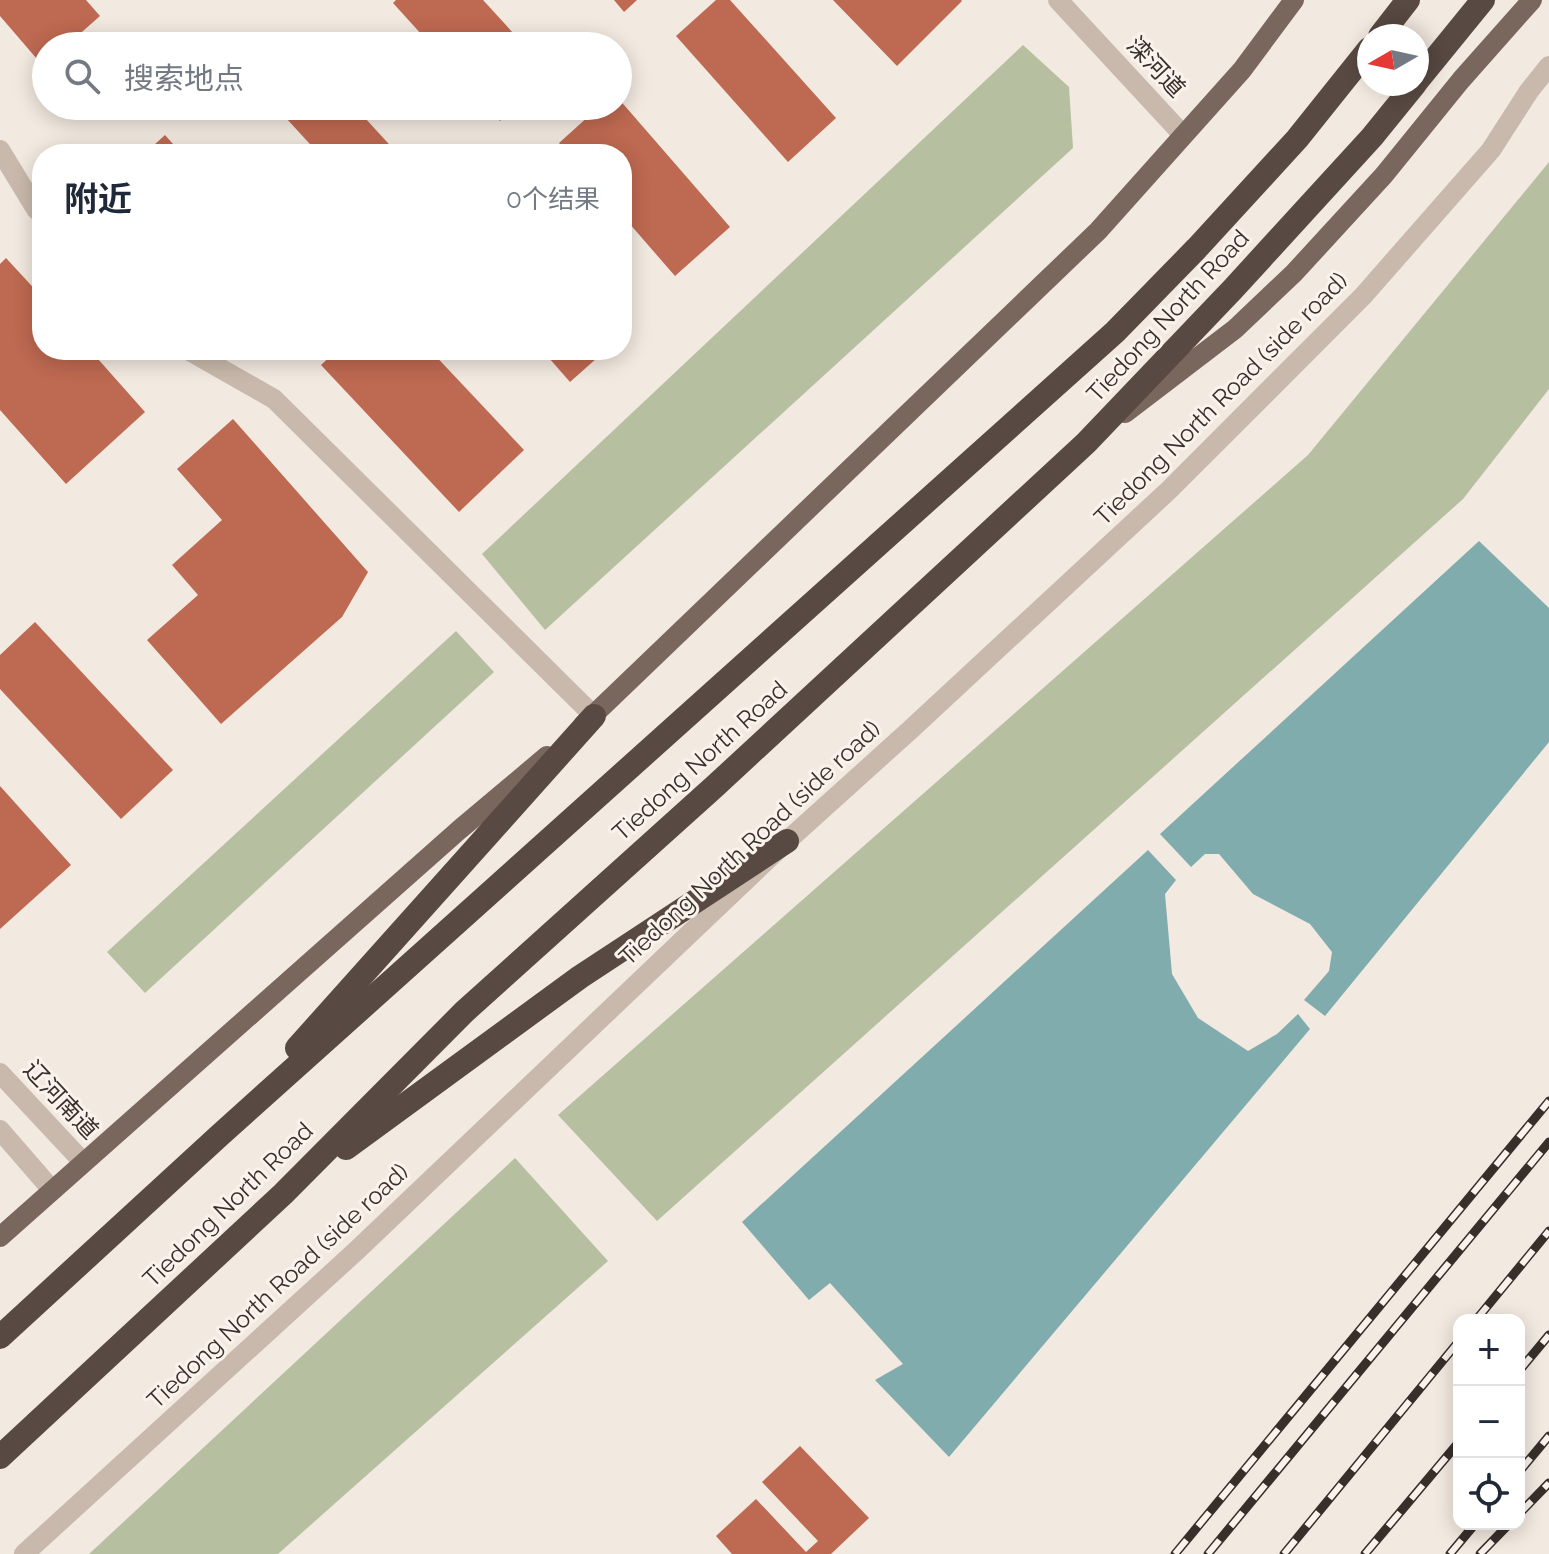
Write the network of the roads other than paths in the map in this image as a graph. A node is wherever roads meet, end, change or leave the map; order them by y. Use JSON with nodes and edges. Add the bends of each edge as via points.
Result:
{"nodes":[{"id":1,"x":1058,"y":0,"type":"edge"},
{"id":2,"x":1294,"y":0,"type":"edge"},
{"id":3,"x":1408,"y":0,"type":"edge"},
{"id":4,"x":1483,"y":0,"type":"edge"},
{"id":5,"x":1532,"y":0,"type":"edge"},
{"id":6,"x":1389,"y":24,"type":"edge"},
{"id":7,"x":1357,"y":64,"type":"edge"},
{"id":8,"x":1429,"y":66,"type":"edge"},
{"id":9,"x":1549,"y":66,"type":"edge"},
{"id":10,"x":1405,"y":96,"type":"edge"},
{"id":11,"x":1183,"y":135,"type":"junction"},
{"id":12,"x":0,"y":150,"type":"edge"},
{"id":13,"x":32,"y":201,"type":"edge"},
{"id":14,"x":206,"y":360,"type":"edge"},
{"id":15,"x":1086,"y":443,"type":"junction"},
{"id":16,"x":594,"y":716,"type":"junction"},
{"id":17,"x":787,"y":841,"type":"junction"},
{"id":18,"x":0,"y":1073,"type":"edge"},
{"id":19,"x":0,"y":1130,"type":"edge"},
{"id":20,"x":220,"y":1135,"type":"junction"},
{"id":21,"x":83,"y":1162,"type":"junction"},
{"id":22,"x":52,"y":1190,"type":"junction"},
{"id":23,"x":283,"y":1194,"type":"junction"},
{"id":24,"x":0,"y":1237,"type":"edge"},
{"id":25,"x":0,"y":1337,"type":"edge"},
{"id":26,"x":0,"y":1457,"type":"edge"},
{"id":27,"x":24,"y":1554,"type":"edge"}],
"edges":[{"from":1,"to":11,"type":"street","name":"滦河道"},
{"from":2,"to":11,"type":"main road","via":[[1242,70]]},
{"from":3,"to":6,"type":"highway"},
{"from":4,"to":8,"type":"highway","name":"Tiedong North Road"},
{"from":5,"to":15,"type":"main road","via":[[1294,273],[1235,329]]},
{"from":7,"to":20,"type":"highway","name":"Tiedong North Road","via":[[1297,139],[1115,332]]},
{"from":9,"to":17,"type":"street","name":"Tiedong North Road (side road)","via":[[1491,150],[1363,296],[1169,490]]},
{"from":10,"to":15,"type":"highway","name":"Tiedong North Road","via":[[1244,277]]},
{"from":11,"to":16,"type":"main road","via":[[1098,231]]},
{"from":12,"to":13,"type":"street"},
{"from":14,"to":16,"type":"street","via":[[274,399]]},
{"from":15,"to":23,"type":"highway","name":"Tiedong North Road","via":[[464,1012]]},
{"from":16,"to":20,"type":"highway"},
{"from":16,"to":21,"type":"main road"},
{"from":17,"to":23,"type":"highway","via":[[580,977]]},
{"from":17,"to":27,"type":"street","name":"Tiedong North Road (side road)","via":[[355,1252]]},
{"from":18,"to":21,"type":"street","name":"辽河南道"},
{"from":19,"to":22,"type":"street"},
{"from":20,"to":25,"type":"highway","name":"Tiedong North Road"},
{"from":21,"to":22,"type":"main road"},
{"from":22,"to":24,"type":"main road"},
{"from":23,"to":26,"type":"highway","name":"Tiedong North Road"}]}
